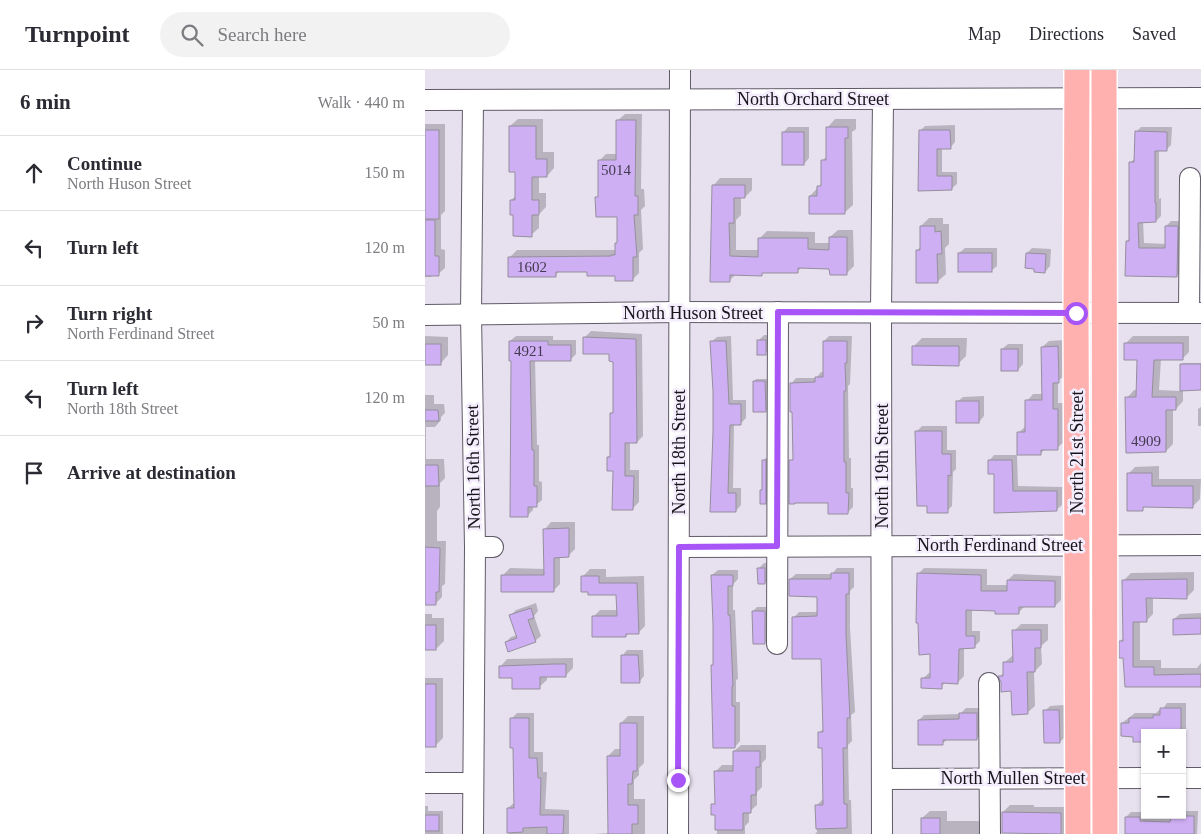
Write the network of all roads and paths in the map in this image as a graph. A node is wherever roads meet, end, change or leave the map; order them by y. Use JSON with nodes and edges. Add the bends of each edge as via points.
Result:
{"nodes":[{"id":1,"x":680,"y":70,"type":"edge"},
{"id":2,"x":1077,"y":70,"type":"edge"},
{"id":3,"x":1104,"y":70,"type":"edge"},
{"id":4,"x":1077,"y":98,"type":"junction"},
{"id":5,"x":1104,"y":98,"type":"junction"},
{"id":6,"x":1201,"y":98,"type":"edge"},
{"id":7,"x":883,"y":99,"type":"junction"},
{"id":8,"x":425,"y":100,"type":"edge"},
{"id":9,"x":473,"y":100,"type":"junction"},
{"id":10,"x":680,"y":100,"type":"junction"},
{"id":11,"x":1190,"y":178,"type":"dead end"},
{"id":12,"x":679,"y":312,"type":"junction"},
{"id":13,"x":778,"y":312,"type":"junction"},
{"id":14,"x":881,"y":312,"type":"junction"},
{"id":15,"x":1076,"y":313,"type":"junction"},
{"id":16,"x":1103,"y":313,"type":"junction"},
{"id":17,"x":1195,"y":313,"type":"edge"},
{"id":18,"x":471,"y":315,"type":"junction"},
{"id":19,"x":425,"y":316,"type":"edge"},
{"id":20,"x":1104,"y":544,"type":"junction"},
{"id":21,"x":1078,"y":545,"type":"junction"},
{"id":22,"x":1201,"y":545,"type":"edge"},
{"id":23,"x":777,"y":546,"type":"junction"},
{"id":24,"x":882,"y":546,"type":"junction"},
{"id":25,"x":679,"y":547,"type":"junction"},
{"id":26,"x":777,"y":644,"type":"dead end"},
{"id":27,"x":989,"y":683,"type":"dead end"},
{"id":28,"x":990,"y":778,"type":"junction"},
{"id":29,"x":1078,"y":778,"type":"junction"},
{"id":30,"x":1104,"y":778,"type":"junction"},
{"id":31,"x":1141,"y":778,"type":"edge"},
{"id":32,"x":1186,"y":778,"type":"edge"},
{"id":33,"x":1201,"y":778,"type":"edge"},
{"id":34,"x":882,"y":779,"type":"junction"},
{"id":35,"x":425,"y":783,"type":"edge"},
{"id":36,"x":473,"y":783,"type":"junction"},
{"id":37,"x":473,"y":834,"type":"edge"},
{"id":38,"x":678,"y":834,"type":"edge"},
{"id":39,"x":882,"y":834,"type":"edge"},
{"id":40,"x":990,"y":834,"type":"edge"},
{"id":41,"x":1078,"y":834,"type":"edge"},
{"id":42,"x":1105,"y":834,"type":"edge"}],
"edges":[{"from":1,"to":10,"type":"street","name":"North 18th Street"},
{"from":2,"to":4,"type":"main road","name":"North 21st Street"},
{"from":3,"to":5,"type":"main road","name":"North 21st Street"},
{"from":4,"to":5,"type":"street","name":"North Orchard Street"},
{"from":4,"to":7,"type":"street","name":"North Orchard Street"},
{"from":4,"to":15,"type":"main road","name":"North 21st Street"},
{"from":5,"to":6,"type":"street","name":"North Orchard Street"},
{"from":5,"to":16,"type":"main road","name":"North 21st Street"},
{"from":7,"to":10,"type":"street","name":"North Orchard Street"},
{"from":7,"to":14,"type":"street","name":"North 19th Street"},
{"from":8,"to":9,"type":"street","name":"North Orchard Street"},
{"from":9,"to":10,"type":"street","name":"North Orchard Street"},
{"from":9,"to":18,"type":"street","name":"North 16th Street"},
{"from":10,"to":12,"type":"street","name":"North 18th Street"},
{"from":11,"to":17,"type":"street"},
{"from":12,"to":13,"type":"street","name":"North Huson Street"},
{"from":12,"to":18,"type":"street","name":"North Huson Street"},
{"from":12,"to":25,"type":"street","name":"North 18th Street"},
{"from":13,"to":14,"type":"street","name":"North Huson Street"},
{"from":13,"to":23,"type":"street"},
{"from":14,"to":15,"type":"street","name":"North Huson Street"},
{"from":14,"to":24,"type":"street","name":"North 19th Street"},
{"from":15,"to":16,"type":"street","name":"North Huson Street"},
{"from":15,"to":21,"type":"main road","name":"North 21st Street"},
{"from":16,"to":17,"type":"street","name":"North Huson Street"},
{"from":16,"to":20,"type":"main road","name":"North 21st Street"},
{"from":18,"to":19,"type":"street","name":"North Huson Street"},
{"from":18,"to":36,"type":"street","name":"North 16th Street","via":[[484,547]]},
{"from":20,"to":21,"type":"street","name":"North Ferdinand Street"},
{"from":20,"to":22,"type":"street","name":"North Ferdinand Street"},
{"from":20,"to":30,"type":"main road","name":"North 21st Street"},
{"from":21,"to":24,"type":"street","name":"North Ferdinand Street"},
{"from":21,"to":29,"type":"main road","name":"North 21st Street"},
{"from":23,"to":24,"type":"street","name":"North Ferdinand Street"},
{"from":23,"to":25,"type":"street","name":"North Ferdinand Street"},
{"from":23,"to":26,"type":"street"},
{"from":24,"to":34,"type":"street","name":"North 19th Street"},
{"from":25,"to":38,"type":"street","name":"North 18th Street"},
{"from":27,"to":28,"type":"street"},
{"from":28,"to":29,"type":"street","name":"North Mullen Street"},
{"from":28,"to":34,"type":"street","name":"North Mullen Street"},
{"from":28,"to":40,"type":"street"},
{"from":29,"to":30,"type":"street","name":"North Mullen Street"},
{"from":29,"to":41,"type":"main road","name":"North 21st Street"},
{"from":30,"to":31,"type":"street","name":"North Mullen Street"},
{"from":30,"to":42,"type":"main road","name":"North 21st Street"},
{"from":32,"to":33,"type":"street"},
{"from":34,"to":39,"type":"street","name":"North 19th Street"},
{"from":35,"to":36,"type":"street"},
{"from":36,"to":37,"type":"street","name":"North 16th Street"}]}
